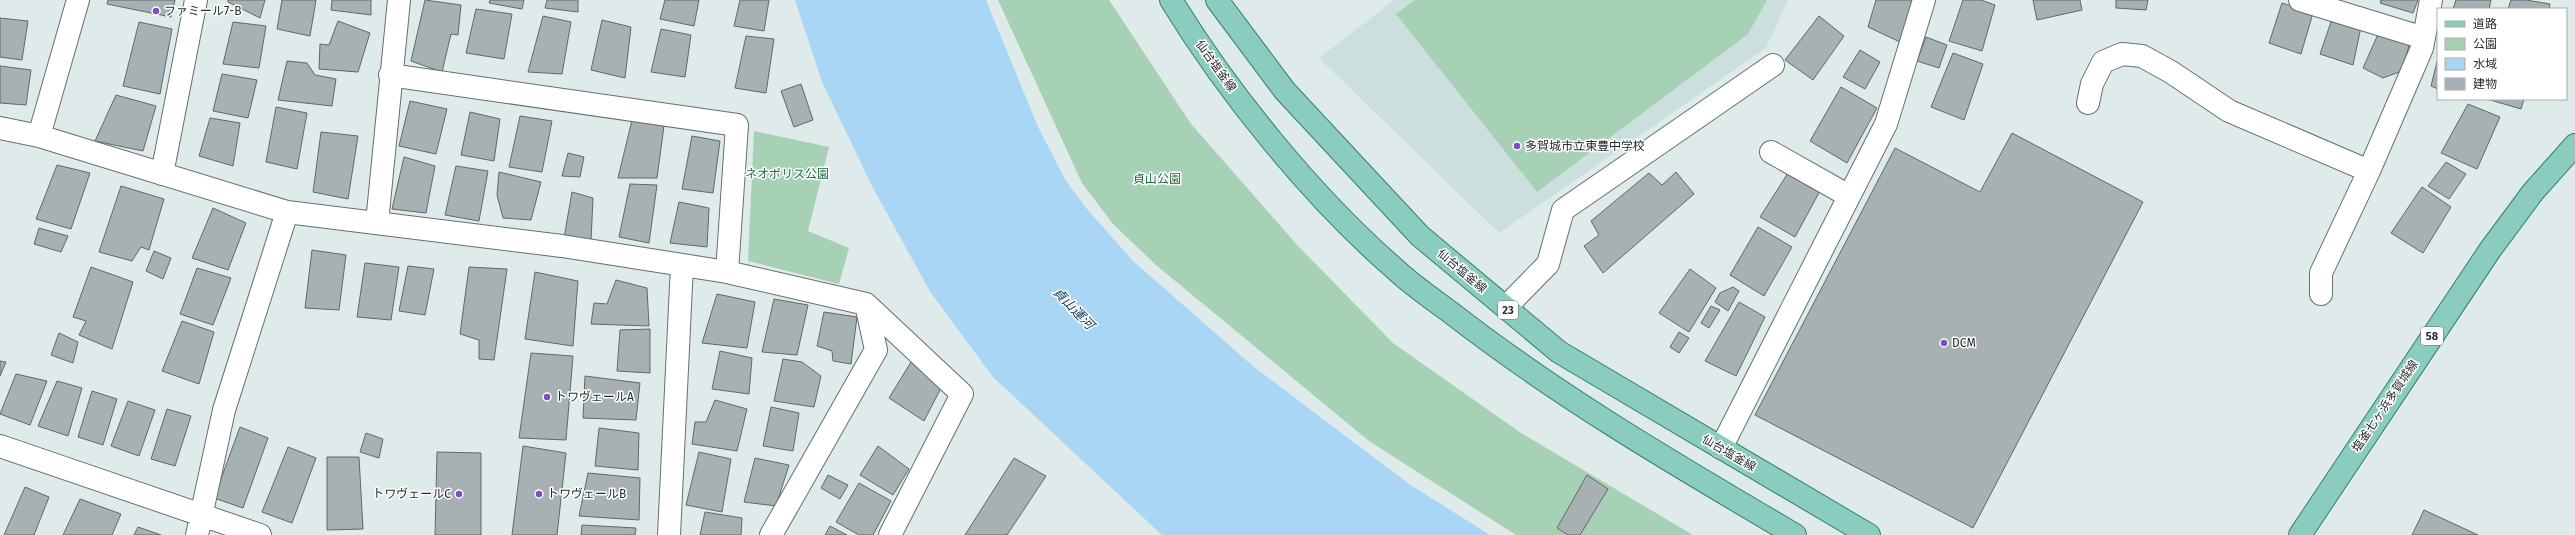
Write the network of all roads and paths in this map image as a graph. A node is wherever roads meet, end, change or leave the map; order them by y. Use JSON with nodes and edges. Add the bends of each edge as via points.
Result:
{"nodes":[{"id":1,"x":78,"y":0,"type":"edge"},
{"id":2,"x":196,"y":0,"type":"edge"},
{"id":3,"x":399,"y":0,"type":"edge"},
{"id":4,"x":1171,"y":0,"type":"edge"},
{"id":5,"x":1217,"y":0,"type":"edge"},
{"id":6,"x":1924,"y":0,"type":"edge"},
{"id":7,"x":2300,"y":0,"type":"edge"},
{"id":8,"x":2431,"y":0,"type":"edge"},
{"id":9,"x":2424,"y":38,"type":"junction"},
{"id":10,"x":1773,"y":65,"type":"dead end"},
{"id":11,"x":390,"y":75,"type":"junction"},
{"id":12,"x":2088,"y":103,"type":"dead end"},
{"id":13,"x":0,"y":128,"type":"edge"},
{"id":14,"x":39,"y":136,"type":"junction"},
{"id":15,"x":2575,"y":145,"type":"edge"},
{"id":16,"x":1771,"y":152,"type":"dead end"},
{"id":17,"x":2369,"y":171,"type":"junction"},
{"id":18,"x":162,"y":174,"type":"junction"},
{"id":19,"x":1849,"y":196,"type":"junction"},
{"id":20,"x":287,"y":212,"type":"junction"},
{"id":21,"x":376,"y":223,"type":"junction"},
{"id":22,"x":682,"y":265,"type":"junction"},
{"id":23,"x":727,"y":272,"type":"junction"},
{"id":24,"x":2321,"y":294,"type":"dead end"},
{"id":25,"x":866,"y":304,"type":"junction"},
{"id":26,"x":1506,"y":307,"type":"junction"},
{"id":27,"x":0,"y":446,"type":"edge"},
{"id":28,"x":1721,"y":448,"type":"junction"},
{"id":29,"x":198,"y":525,"type":"edge"},
{"id":30,"x":260,"y":535,"type":"edge"},
{"id":31,"x":669,"y":535,"type":"edge"},
{"id":32,"x":771,"y":535,"type":"edge"},
{"id":33,"x":890,"y":535,"type":"edge"},
{"id":34,"x":1795,"y":535,"type":"edge"},
{"id":35,"x":1869,"y":535,"type":"edge"},
{"id":36,"x":2300,"y":535,"type":"edge"}],
"edges":[{"from":1,"to":14,"type":"street"},
{"from":2,"to":18,"type":"street"},
{"from":3,"to":11,"type":"street"},
{"from":4,"to":34,"type":"main road","name":"仙台塩釜線","via":[[1242,101],[1312,188],[1395,269],[1512,360],[1643,445]]},
{"from":5,"to":26,"type":"main road","name":"仙台塩釜線","number":"23","via":[[1285,91],[1352,165],[1420,236]]},
{"from":6,"to":19,"type":"street","via":[[1886,124]]},
{"from":7,"to":9,"type":"street"},
{"from":8,"to":9,"type":"street"},
{"from":9,"to":17,"type":"street"},
{"from":10,"to":26,"type":"street","via":[[1563,210],[1548,264]]},
{"from":11,"to":21,"type":"street"},
{"from":11,"to":23,"type":"street","via":[[737,125]]},
{"from":12,"to":17,"type":"street","via":[[2092,84],[2103,62],[2122,54],[2142,56],[2229,111]]},
{"from":13,"to":14,"type":"street"},
{"from":14,"to":18,"type":"street"},
{"from":15,"to":36,"type":"main road","name":"塩釜七ヶ浜多賀城線","number":"58","via":[[2533,192],[2490,250]]},
{"from":16,"to":19,"type":"street"},
{"from":17,"to":24,"type":"street","via":[[2321,273]]},
{"from":18,"to":20,"type":"street"},
{"from":19,"to":28,"type":"street"},
{"from":20,"to":21,"type":"street"},
{"from":20,"to":29,"type":"street","via":[[224,410]]},
{"from":21,"to":22,"type":"street","via":[[562,246]]},
{"from":22,"to":23,"type":"street"},
{"from":22,"to":31,"type":"street"},
{"from":23,"to":25,"type":"street"},
{"from":25,"to":32,"type":"street","via":[[876,350]]},
{"from":25,"to":33,"type":"street","via":[[962,394]]},
{"from":26,"to":28,"type":"main road","name":"仙台塩釜線","number":"23","via":[[1559,352]]},
{"from":27,"to":29,"type":"street"},
{"from":28,"to":35,"type":"main road","name":"仙台塩釜線","number":"23"},
{"from":29,"to":30,"type":"street"}]}
